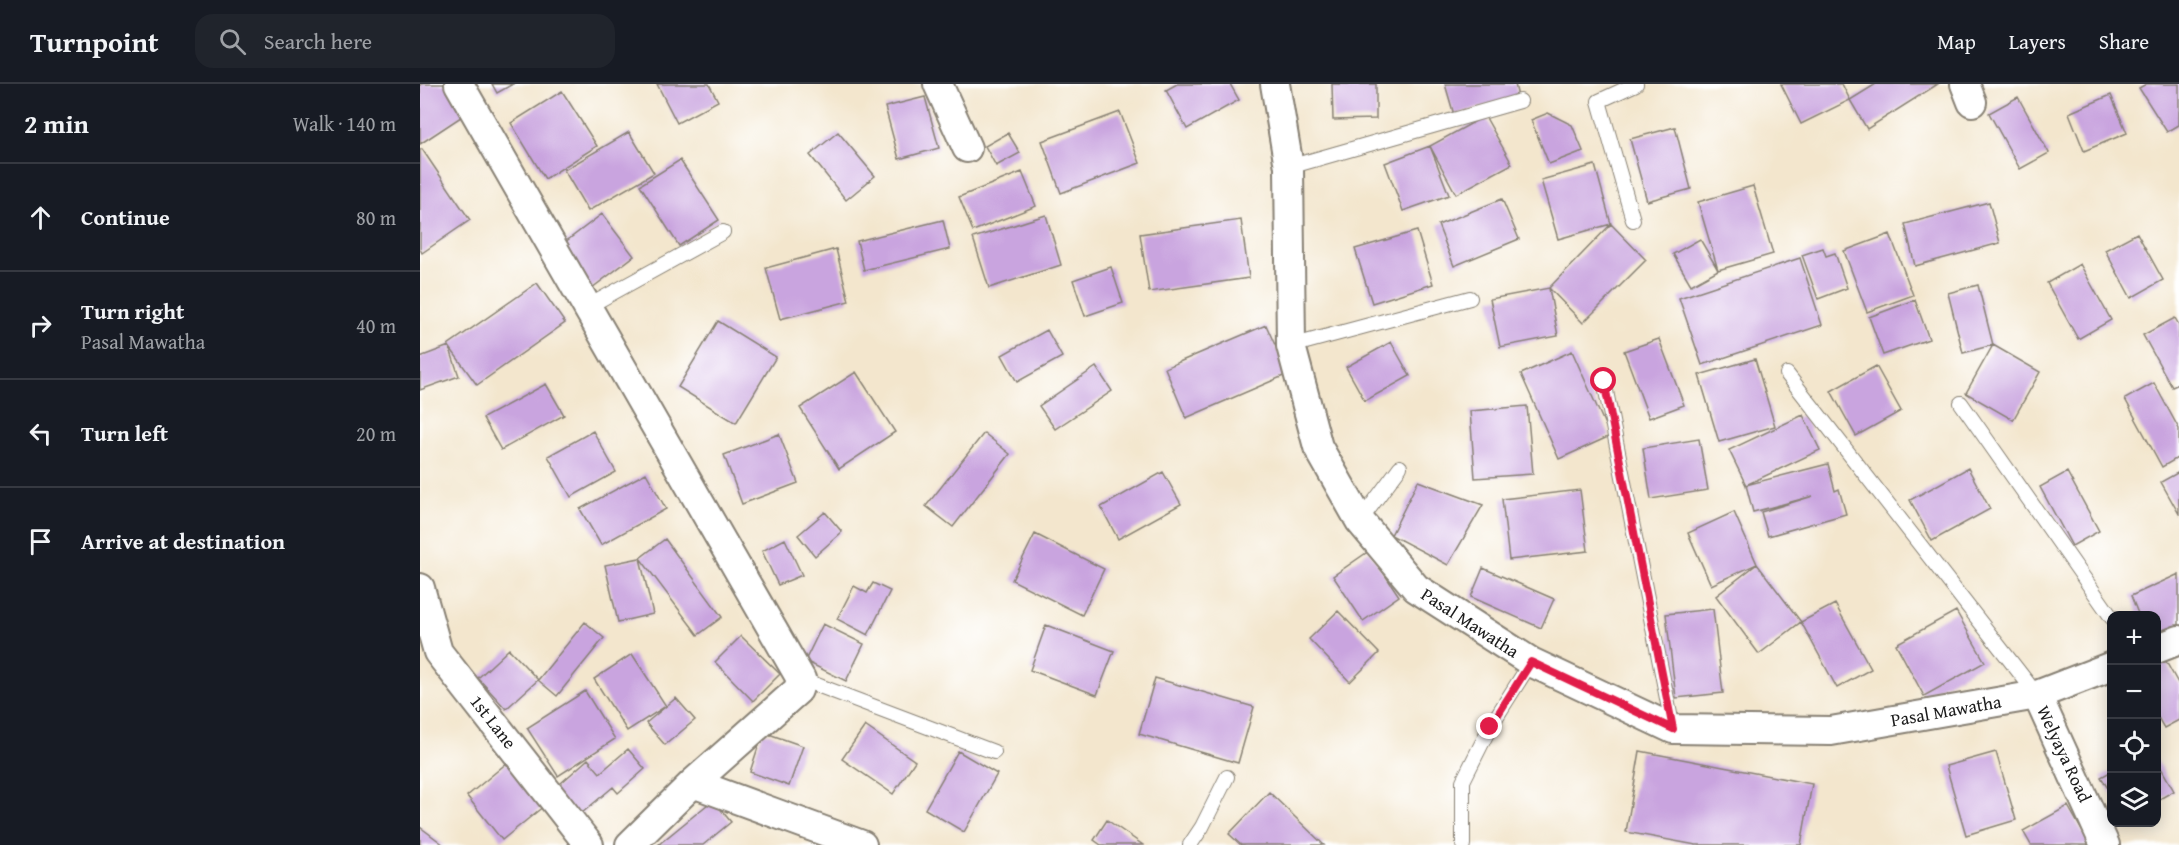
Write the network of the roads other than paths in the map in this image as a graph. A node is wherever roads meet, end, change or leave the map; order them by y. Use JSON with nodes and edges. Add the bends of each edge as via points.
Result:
{"nodes":[{"id":1,"x":459,"y":84,"type":"edge"},
{"id":2,"x":938,"y":84,"type":"edge"},
{"id":3,"x":1275,"y":84,"type":"edge"},
{"id":4,"x":1636,"y":84,"type":"edge"},
{"id":5,"x":1520,"y":101,"type":"dead end"},
{"id":6,"x":967,"y":148,"type":"dead end"},
{"id":7,"x":1289,"y":167,"type":"junction"},
{"id":8,"x":1633,"y":220,"type":"dead end"},
{"id":9,"x":723,"y":231,"type":"dead end"},
{"id":10,"x":1470,"y":298,"type":"dead end"},
{"id":11,"x":587,"y":308,"type":"junction"},
{"id":12,"x":1291,"y":346,"type":"junction"},
{"id":13,"x":1787,"y":374,"type":"dead end"},
{"id":14,"x":1604,"y":381,"type":"dead end"},
{"id":15,"x":1961,"y":403,"type":"dead end"},
{"id":16,"x":1400,"y":467,"type":"dead end"},
{"id":17,"x":1360,"y":520,"type":"junction"},
{"id":18,"x":420,"y":588,"type":"edge"},
{"id":19,"x":2107,"y":611,"type":"edge"},
{"id":20,"x":2179,"y":640,"type":"edge"},
{"id":21,"x":2161,"y":647,"type":"edge"},
{"id":22,"x":1531,"y":662,"type":"junction"},
{"id":23,"x":2107,"y":668,"type":"edge"},
{"id":24,"x":801,"y":679,"type":"junction"},
{"id":25,"x":2037,"y":695,"type":"junction"},
{"id":26,"x":1673,"y":729,"type":"junction"},
{"id":27,"x":994,"y":752,"type":"dead end"},
{"id":28,"x":1227,"y":777,"type":"dead end"},
{"id":29,"x":693,"y":783,"type":"junction"},
{"id":30,"x":589,"y":845,"type":"edge"},
{"id":31,"x":630,"y":845,"type":"edge"},
{"id":32,"x":862,"y":845,"type":"edge"},
{"id":33,"x":1190,"y":845,"type":"edge"},
{"id":34,"x":1463,"y":845,"type":"edge"},
{"id":35,"x":2105,"y":845,"type":"edge"}],
"edges":[{"from":1,"to":11,"type":"street"},
{"from":2,"to":6,"type":"street"},
{"from":3,"to":7,"type":"street","name":"Pasal Mawatha"},
{"from":4,"to":8,"type":"lane","via":[[1599,102]]},
{"from":5,"to":7,"type":"lane"},
{"from":7,"to":12,"type":"street","name":"Pasal Mawatha"},
{"from":9,"to":11,"type":"lane"},
{"from":10,"to":12,"type":"lane"},
{"from":11,"to":24,"type":"street"},
{"from":12,"to":17,"type":"street","name":"Pasal Mawatha","via":[[1318,447]]},
{"from":13,"to":25,"type":"lane"},
{"from":14,"to":26,"type":"lane"},
{"from":15,"to":19,"type":"lane"},
{"from":16,"to":17,"type":"lane"},
{"from":17,"to":22,"type":"street","name":"Pasal Mawatha","via":[[1416,588]]},
{"from":18,"to":30,"type":"street","name":"1st Lane","via":[[438,652]]},
{"from":20,"to":21,"type":"street"},
{"from":22,"to":26,"type":"street","name":"Pasal Mawatha"},
{"from":22,"to":34,"type":"lane","via":[[1490,727],[1463,781]]},
{"from":23,"to":25,"type":"street","name":"Pasal Mawatha"},
{"from":24,"to":27,"type":"lane"},
{"from":24,"to":29,"type":"street","via":[[798,690]]},
{"from":25,"to":26,"type":"street","name":"Pasal Mawatha","via":[[1831,730]]},
{"from":25,"to":35,"type":"street","name":"Welyaya Road"},
{"from":28,"to":33,"type":"lane"},
{"from":29,"to":31,"type":"street"},
{"from":29,"to":32,"type":"street"}]}
